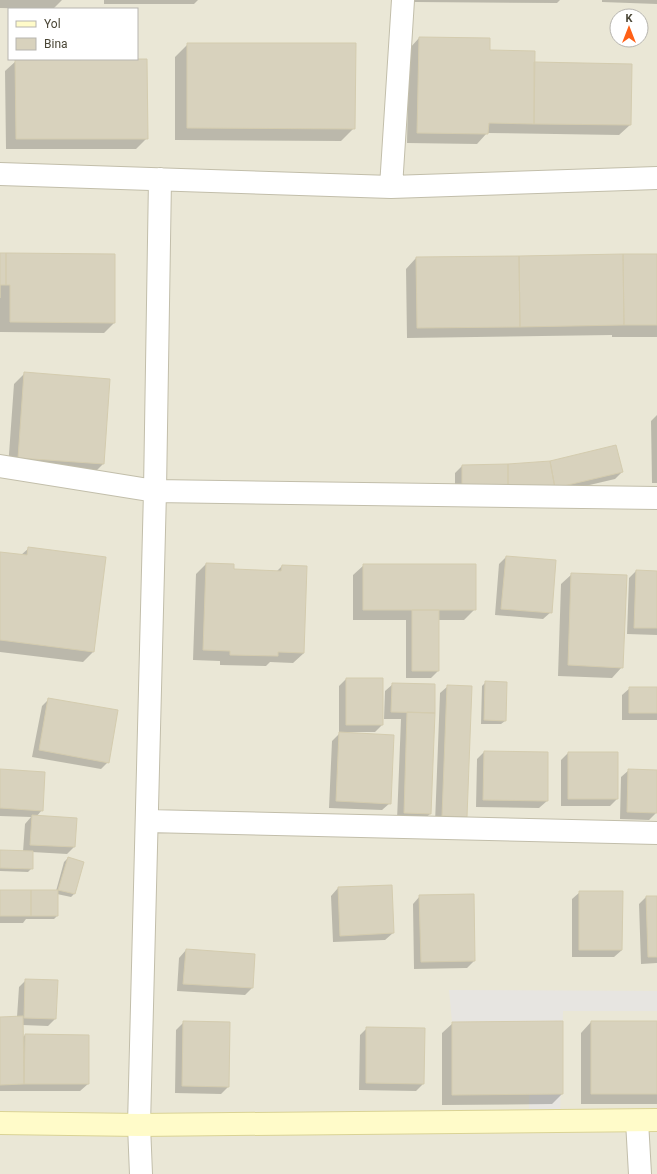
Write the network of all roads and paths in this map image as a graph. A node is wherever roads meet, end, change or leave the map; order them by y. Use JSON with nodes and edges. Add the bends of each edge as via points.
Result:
{"nodes":[{"id":1,"x":403,"y":0,"type":"edge"},
{"id":2,"x":0,"y":174,"type":"edge"},
{"id":3,"x":657,"y":178,"type":"edge"},
{"id":4,"x":160,"y":179,"type":"junction"},
{"id":5,"x":391,"y":186,"type":"junction"},
{"id":6,"x":0,"y":466,"type":"edge"},
{"id":7,"x":155,"y":491,"type":"junction"},
{"id":8,"x":657,"y":498,"type":"edge"},
{"id":9,"x":147,"y":820,"type":"junction"},
{"id":10,"x":657,"y":833,"type":"edge"},
{"id":11,"x":647,"y":1120,"type":"edge"},
{"id":12,"x":0,"y":1123,"type":"edge"},
{"id":13,"x":139,"y":1126,"type":"junction"},
{"id":14,"x":141,"y":1174,"type":"edge"},
{"id":15,"x":640,"y":1174,"type":"edge"}],
"edges":[{"from":1,"to":5,"type":"street"},
{"from":2,"to":4,"type":"street"},
{"from":3,"to":5,"type":"street"},
{"from":4,"to":5,"type":"street"},
{"from":4,"to":7,"type":"street"},
{"from":6,"to":7,"type":"street"},
{"from":7,"to":8,"type":"street"},
{"from":7,"to":9,"type":"street"},
{"from":9,"to":10,"type":"street"},
{"from":9,"to":13,"type":"street"},
{"from":11,"to":13,"type":"street"},
{"from":11,"to":15,"type":"street"},
{"from":12,"to":13,"type":"street"},
{"from":13,"to":14,"type":"street"}]}
